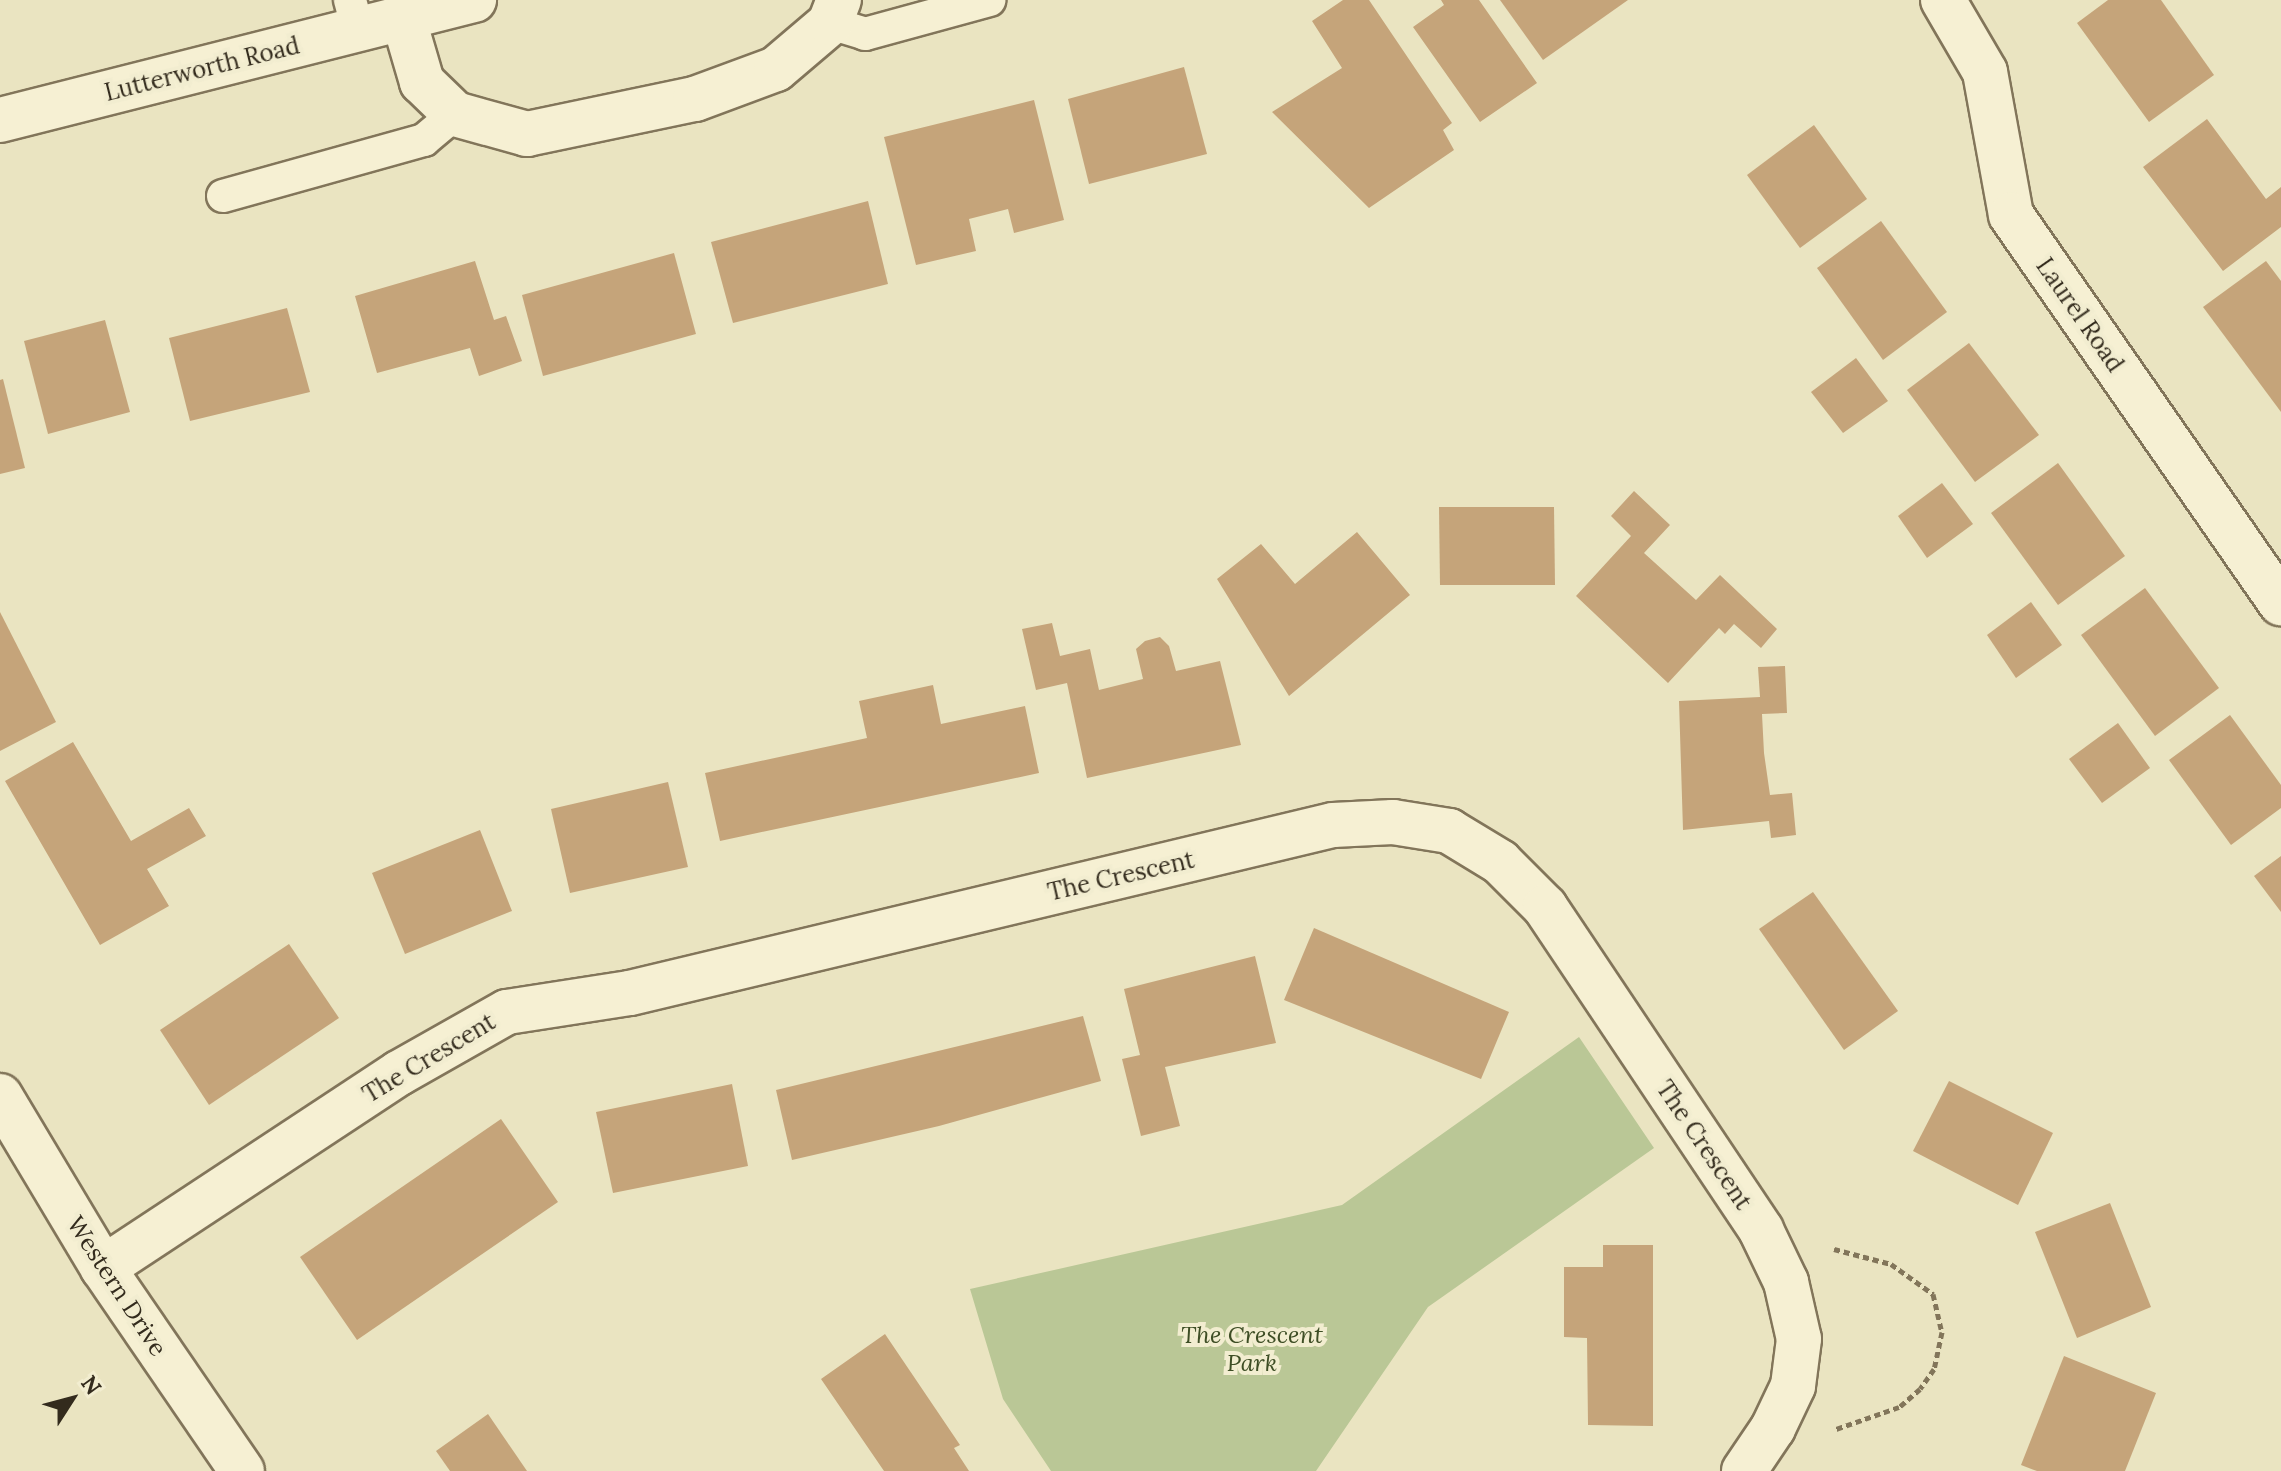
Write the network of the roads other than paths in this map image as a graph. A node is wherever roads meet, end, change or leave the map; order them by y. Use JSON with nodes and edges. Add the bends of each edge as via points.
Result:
{"nodes":[{"id":1,"x":474,"y":0,"type":"edge"},
{"id":2,"x":989,"y":0,"type":"edge"},
{"id":3,"x":1943,"y":0,"type":"edge"},
{"id":4,"x":834,"y":12,"type":"edge"},
{"id":5,"x":354,"y":15,"type":"edge"},
{"id":6,"x":403,"y":17,"type":"junction"},
{"id":7,"x":455,"y":114,"type":"junction"},
{"id":8,"x":0,"y":120,"type":"edge"},
{"id":9,"x":223,"y":196,"type":"dead end"},
{"id":10,"x":2281,"y":603,"type":"edge"},
{"id":11,"x":0,"y":1096,"type":"edge"},
{"id":12,"x":103,"y":1268,"type":"junction"},
{"id":13,"x":242,"y":1471,"type":"edge"},
{"id":14,"x":1744,"y":1471,"type":"edge"}],
"edges":[{"from":1,"to":6,"type":"street","name":"Lutterworth Road"},
{"from":2,"to":4,"type":"lane","via":[[865,34]]},
{"from":3,"to":10,"type":"street","name":"Laurel Road","via":[[1985,72],[2011,215]]},
{"from":4,"to":7,"type":"street","via":[[776,69],[695,99],[527,134]]},
{"from":5,"to":6,"type":"street","name":"Lutterworth Road"},
{"from":5,"to":8,"type":"street","name":"Lutterworth Road"},
{"from":6,"to":7,"type":"street","via":[[422,82]]},
{"from":7,"to":9,"type":"lane","via":[[424,140]]},
{"from":11,"to":12,"type":"street","name":"Western Drive"},
{"from":12,"to":13,"type":"street","name":"Western Drive"},
{"from":12,"to":14,"type":"street","name":"The Crescent","via":[[399,1073],[507,1012],[630,993],[1333,825],[1393,822],[1449,831],[1500,862],[1545,907],[1761,1230],[1786,1282],[1799,1339],[1793,1386]]}]}
